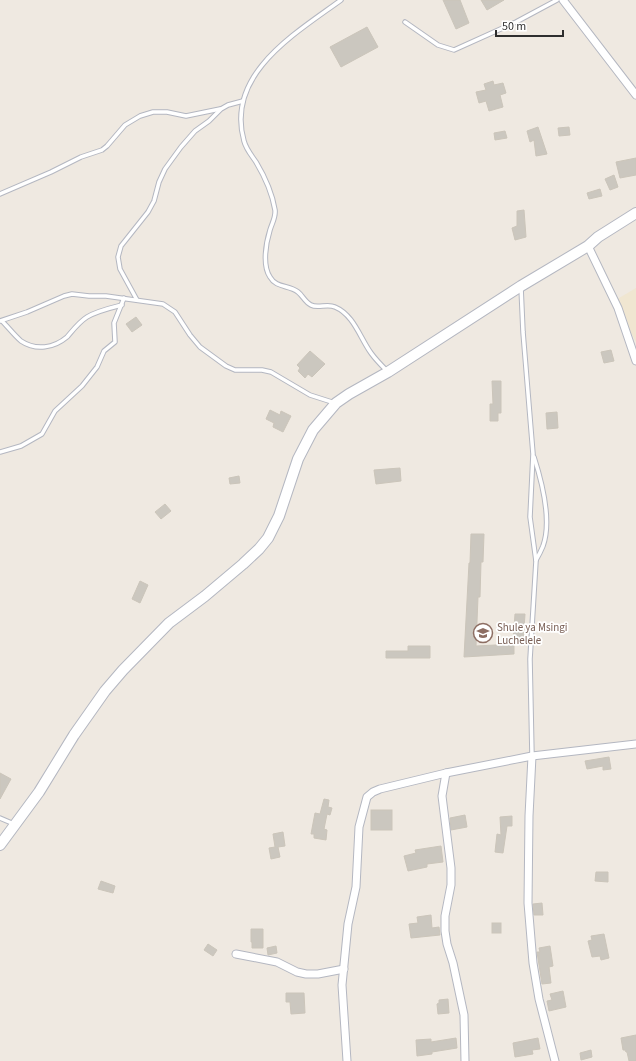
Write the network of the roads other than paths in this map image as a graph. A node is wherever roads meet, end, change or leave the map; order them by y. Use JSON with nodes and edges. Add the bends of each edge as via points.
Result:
{"nodes":[{"id":1,"x":341,"y":0,"type":"edge"},
{"id":2,"x":558,"y":0,"type":"edge"},
{"id":3,"x":563,"y":0,"type":"edge"},
{"id":4,"x":405,"y":22,"type":"dead end"},
{"id":5,"x":636,"y":95,"type":"edge"},
{"id":6,"x":243,"y":101,"type":"junction"},
{"id":7,"x":221,"y":109,"type":"junction"},
{"id":8,"x":0,"y":194,"type":"edge"},
{"id":9,"x":636,"y":213,"type":"edge"},
{"id":10,"x":588,"y":246,"type":"junction"},
{"id":11,"x":522,"y":286,"type":"junction"},
{"id":12,"x":124,"y":298,"type":"junction"},
{"id":13,"x":137,"y":300,"type":"junction"},
{"id":14,"x":122,"y":305,"type":"junction"},
{"id":15,"x":1,"y":321,"type":"edge"},
{"id":16,"x":636,"y":361,"type":"edge"},
{"id":17,"x":388,"y":372,"type":"junction"},
{"id":18,"x":336,"y":403,"type":"junction"},
{"id":19,"x":0,"y":452,"type":"edge"},
{"id":20,"x":533,"y":454,"type":"junction"},
{"id":21,"x":536,"y":561,"type":"junction"},
{"id":22,"x":636,"y":744,"type":"edge"},
{"id":23,"x":532,"y":756,"type":"junction"},
{"id":24,"x":446,"y":773,"type":"junction"},
{"id":25,"x":0,"y":818,"type":"edge"},
{"id":26,"x":15,"y":825,"type":"junction"},
{"id":27,"x":0,"y":845,"type":"edge"},
{"id":28,"x":236,"y":954,"type":"dead end"},
{"id":29,"x":344,"y":969,"type":"junction"},
{"id":30,"x":347,"y":1061,"type":"edge"},
{"id":31,"x":465,"y":1061,"type":"edge"},
{"id":32,"x":555,"y":1061,"type":"edge"}],
"edges":[{"from":1,"to":6,"type":"lane","via":[[277,48],[250,82]]},
{"from":2,"to":4,"type":"lane","via":[[454,50],[428,39]]},
{"from":3,"to":5,"type":"street"},
{"from":6,"to":7,"type":"lane"},
{"from":6,"to":17,"type":"lane","via":[[240,123],[244,143],[273,199],[275,213],[265,260],[270,278],[276,284],[298,292],[311,305],[333,306],[348,315],[372,354]]},
{"from":7,"to":8,"type":"lane","via":[[186,116],[167,112],[153,112],[140,116],[125,125],[102,150]]},
{"from":7,"to":13,"type":"lane","via":[[195,131],[181,148],[159,182],[148,212],[121,246],[118,257],[120,269]]},
{"from":9,"to":10,"type":"main road"},
{"from":10,"to":11,"type":"main road"},
{"from":10,"to":16,"type":"street","via":[[618,308]]},
{"from":11,"to":17,"type":"main road"},
{"from":11,"to":20,"type":"lane","via":[[523,332]]},
{"from":12,"to":13,"type":"lane"},
{"from":12,"to":14,"type":"lane"},
{"from":12,"to":15,"type":"lane","via":[[72,294]]},
{"from":13,"to":18,"type":"lane","via":[[163,304],[175,312],[200,347],[226,366],[235,370],[271,372],[310,395]]},
{"from":14,"to":15,"type":"lane","via":[[86,318],[66,337],[46,348],[21,340]]},
{"from":14,"to":19,"type":"lane","via":[[114,323],[115,342],[104,351],[97,367],[82,386],[55,412],[42,434],[21,446]]},
{"from":17,"to":18,"type":"main road"},
{"from":18,"to":26,"type":"main road","via":[[313,430],[298,459],[279,516],[268,538],[243,564],[169,623],[123,670],[74,735]]},
{"from":20,"to":21,"type":"lane","via":[[530,517]]},
{"from":20,"to":21,"type":"lane","via":[[542,482],[546,523],[543,545]]},
{"from":21,"to":23,"type":"lane","via":[[530,659]]},
{"from":22,"to":23,"type":"street"},
{"from":23,"to":24,"type":"street"},
{"from":23,"to":32,"type":"street","via":[[528,903],[539,999]]},
{"from":24,"to":29,"type":"street","via":[[380,789],[367,797],[359,827],[356,887],[348,924]]},
{"from":24,"to":31,"type":"street","via":[[442,796],[451,880],[445,930],[464,1015]]},
{"from":25,"to":26,"type":"lane"},
{"from":26,"to":27,"type":"main road"},
{"from":28,"to":29,"type":"street","via":[[277,962],[306,974]]},
{"from":29,"to":30,"type":"street","via":[[342,985]]}]}
